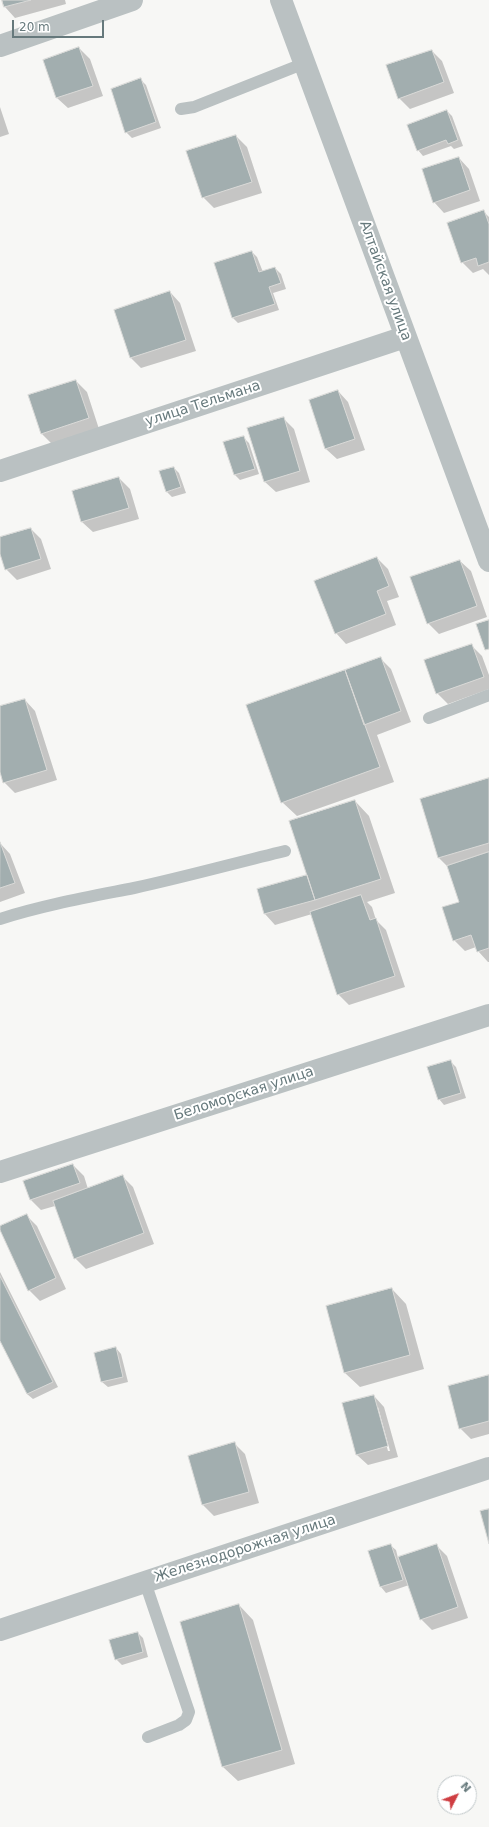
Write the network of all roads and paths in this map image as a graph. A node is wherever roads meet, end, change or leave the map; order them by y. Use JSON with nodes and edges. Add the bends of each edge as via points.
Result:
{"nodes":[{"id":1,"x":132,"y":0,"type":"edge"},
{"id":2,"x":280,"y":0,"type":"edge"},
{"id":3,"x":0,"y":46,"type":"edge"},
{"id":4,"x":305,"y":63,"type":"junction"},
{"id":5,"x":181,"y":109,"type":"dead end"},
{"id":6,"x":405,"y":337,"type":"junction"},
{"id":7,"x":0,"y":471,"type":"edge"},
{"id":8,"x":489,"y":562,"type":"edge"},
{"id":9,"x":489,"y":695,"type":"edge"},
{"id":10,"x":429,"y":718,"type":"dead end"},
{"id":11,"x":285,"y":851,"type":"dead end"},
{"id":12,"x":0,"y":919,"type":"edge"},
{"id":13,"x":489,"y":1015,"type":"edge"},
{"id":14,"x":0,"y":1172,"type":"edge"},
{"id":15,"x":489,"y":1468,"type":"edge"},
{"id":16,"x":145,"y":1582,"type":"junction"},
{"id":17,"x":0,"y":1630,"type":"edge"},
{"id":18,"x":148,"y":1737,"type":"dead end"}],
"edges":[{"from":1,"to":3,"type":"street"},
{"from":2,"to":4,"type":"street","name":"Алтайская улица"},
{"from":4,"to":5,"type":"lane","via":[[194,107]]},
{"from":4,"to":6,"type":"street","name":"Алтайская улица"},
{"from":6,"to":7,"type":"street","name":"улица Тельмана"},
{"from":6,"to":8,"type":"street","name":"Алтайская улица"},
{"from":9,"to":10,"type":"lane"},
{"from":11,"to":12,"type":"lane","via":[[134,888],[76,898]]},
{"from":13,"to":14,"type":"street","name":"Беломорская улица"},
{"from":15,"to":16,"type":"street","name":"Железнодорожная улица"},
{"from":16,"to":17,"type":"street","name":"Железнодорожная улица"},
{"from":16,"to":18,"type":"lane","via":[[189,1712],[186,1720],[179,1725]]}]}
